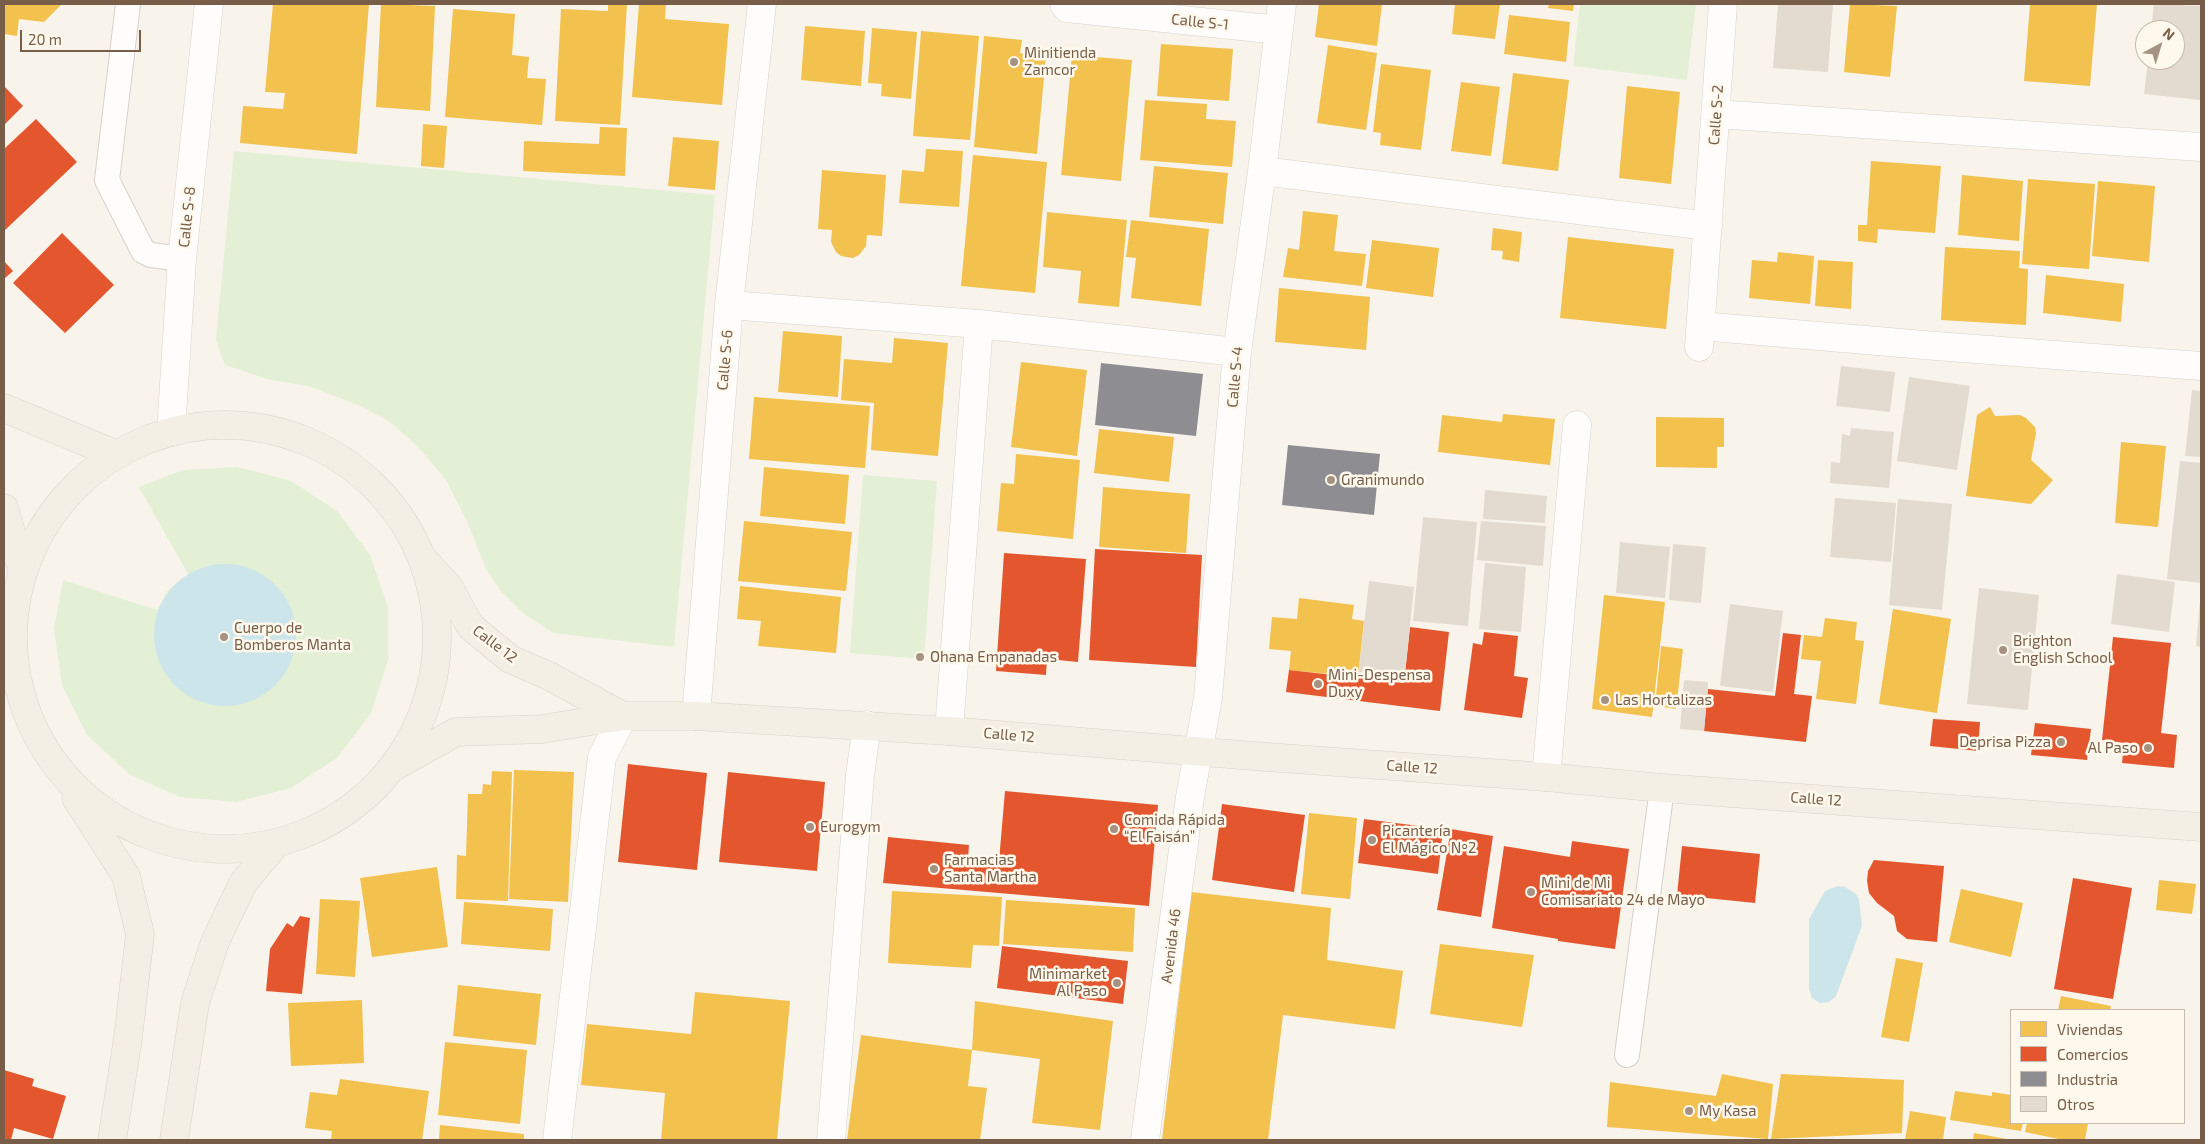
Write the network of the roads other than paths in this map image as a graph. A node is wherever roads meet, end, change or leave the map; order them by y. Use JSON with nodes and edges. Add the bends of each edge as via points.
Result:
{"nodes":[{"id":1,"x":128,"y":4,"type":"edge"},
{"id":2,"x":209,"y":4,"type":"edge"},
{"id":3,"x":762,"y":4,"type":"edge"},
{"id":4,"x":1064,"y":4,"type":"edge"},
{"id":5,"x":1282,"y":4,"type":"edge"},
{"id":6,"x":1723,"y":4,"type":"edge"},
{"id":7,"x":1279,"y":30,"type":"junction"},
{"id":8,"x":1716,"y":114,"type":"junction"},
{"id":9,"x":2201,"y":147,"type":"edge"},
{"id":10,"x":1262,"y":171,"type":"junction"},
{"id":11,"x":1708,"y":226,"type":"junction"},
{"id":12,"x":182,"y":259,"type":"junction"},
{"id":13,"x":729,"y":305,"type":"junction"},
{"id":14,"x":979,"y":324,"type":"junction"},
{"id":15,"x":1237,"y":352,"type":"junction"},
{"id":16,"x":2201,"y":366,"type":"edge"},
{"id":17,"x":4,"y":408,"type":"edge"},
{"id":18,"x":1577,"y":425,"type":"dead end"},
{"id":19,"x":171,"y":432,"type":"junction"},
{"id":20,"x":115,"y":454,"type":"junction"},
{"id":21,"x":4,"y":508,"type":"edge"},
{"id":22,"x":421,"y":557,"type":"junction"},
{"id":23,"x":22,"y":570,"type":"junction"},
{"id":24,"x":623,"y":716,"type":"junction"},
{"id":25,"x":696,"y":716,"type":"junction"},
{"id":26,"x":868,"y":726,"type":"junction"},
{"id":27,"x":949,"y":730,"type":"junction"},
{"id":28,"x":1199,"y":751,"type":"junction"},
{"id":29,"x":395,"y":766,"type":"junction"},
{"id":30,"x":57,"y":769,"type":"junction"},
{"id":31,"x":1546,"y":777,"type":"junction"},
{"id":32,"x":1662,"y":788,"type":"junction"},
{"id":33,"x":2201,"y":827,"type":"edge"},
{"id":34,"x":275,"y":845,"type":"junction"},
{"id":35,"x":1627,"y":1055,"type":"dead end"},
{"id":36,"x":112,"y":1140,"type":"edge"},
{"id":37,"x":174,"y":1140,"type":"edge"},
{"id":38,"x":557,"y":1140,"type":"edge"},
{"id":39,"x":831,"y":1140,"type":"edge"},
{"id":40,"x":1145,"y":1140,"type":"edge"}],
"edges":[{"from":1,"to":12,"type":"lane","via":[[107,180],[143,251]]},
{"from":2,"to":12,"type":"street","name":"Calle S-8"},
{"from":3,"to":13,"type":"street","name":"Calle S-6"},
{"from":4,"to":7,"type":"street","name":"Calle S-1","via":[[1067,8]]},
{"from":5,"to":7,"type":"street","name":"Calle S-4"},
{"from":6,"to":8,"type":"street","name":"Calle S-2"},
{"from":7,"to":10,"type":"street","name":"Calle S-4"},
{"from":8,"to":9,"type":"street"},
{"from":8,"to":11,"type":"street","name":"Calle S-2"},
{"from":10,"to":11,"type":"street"},
{"from":10,"to":15,"type":"street","name":"Calle S-4"},
{"from":11,"to":16,"type":"street","name":"Calle S-2","via":[[1700,336],[1936,346]]},
{"from":12,"to":19,"type":"street","name":"Calle S-8"},
{"from":13,"to":14,"type":"street"},
{"from":13,"to":25,"type":"street","name":"Calle S-6"},
{"from":14,"to":15,"type":"street"},
{"from":14,"to":27,"type":"street"},
{"from":15,"to":28,"type":"street","name":"Calle S-4","via":[[1208,698]]},
{"from":17,"to":20,"type":"main road"},
{"from":18,"to":31,"type":"street"},
{"from":19,"to":20,"type":"main road"},
{"from":19,"to":22,"type":"main road","via":[[222,425],[272,430],[319,448],[362,476],[396,513]]},
{"from":20,"to":23,"type":"main road","via":[[75,485],[44,524]]},
{"from":21,"to":23,"type":"main road"},
{"from":22,"to":24,"type":"main road","name":"Calle 12","via":[[449,587],[470,626],[510,660],[549,676]]},
{"from":22,"to":29,"type":"main road","via":[[436,610],[436,666],[422,719]]},
{"from":23,"to":30,"type":"main road","via":[[11,639],[23,708]]},
{"from":24,"to":25,"type":"main road","name":"Calle 12"},
{"from":24,"to":29,"type":"main road","name":"Calle 12","via":[[542,729],[456,732]]},
{"from":24,"to":38,"type":"street","via":[[602,757]]},
{"from":25,"to":26,"type":"main road","name":"Calle 12"},
{"from":26,"to":27,"type":"main road","name":"Calle 12"},
{"from":26,"to":39,"type":"street","via":[[860,775]]},
{"from":27,"to":28,"type":"main road","name":"Calle 12"},
{"from":28,"to":31,"type":"main road","name":"Calle 12"},
{"from":28,"to":40,"type":"street","name":"Avenida 46","via":[[1190,796]]},
{"from":29,"to":34,"type":"main road","via":[[342,816]]},
{"from":30,"to":34,"type":"main road","via":[[101,811],[156,839],[215,851]]},
{"from":30,"to":36,"type":"main road","via":[[126,876],[140,934]]},
{"from":31,"to":32,"type":"main road","name":"Calle 12"},
{"from":32,"to":33,"type":"main road","name":"Calle 12"},
{"from":32,"to":35,"type":"lane"},
{"from":34,"to":37,"type":"main road","via":[[243,883],[215,942],[195,1004]]}]}
